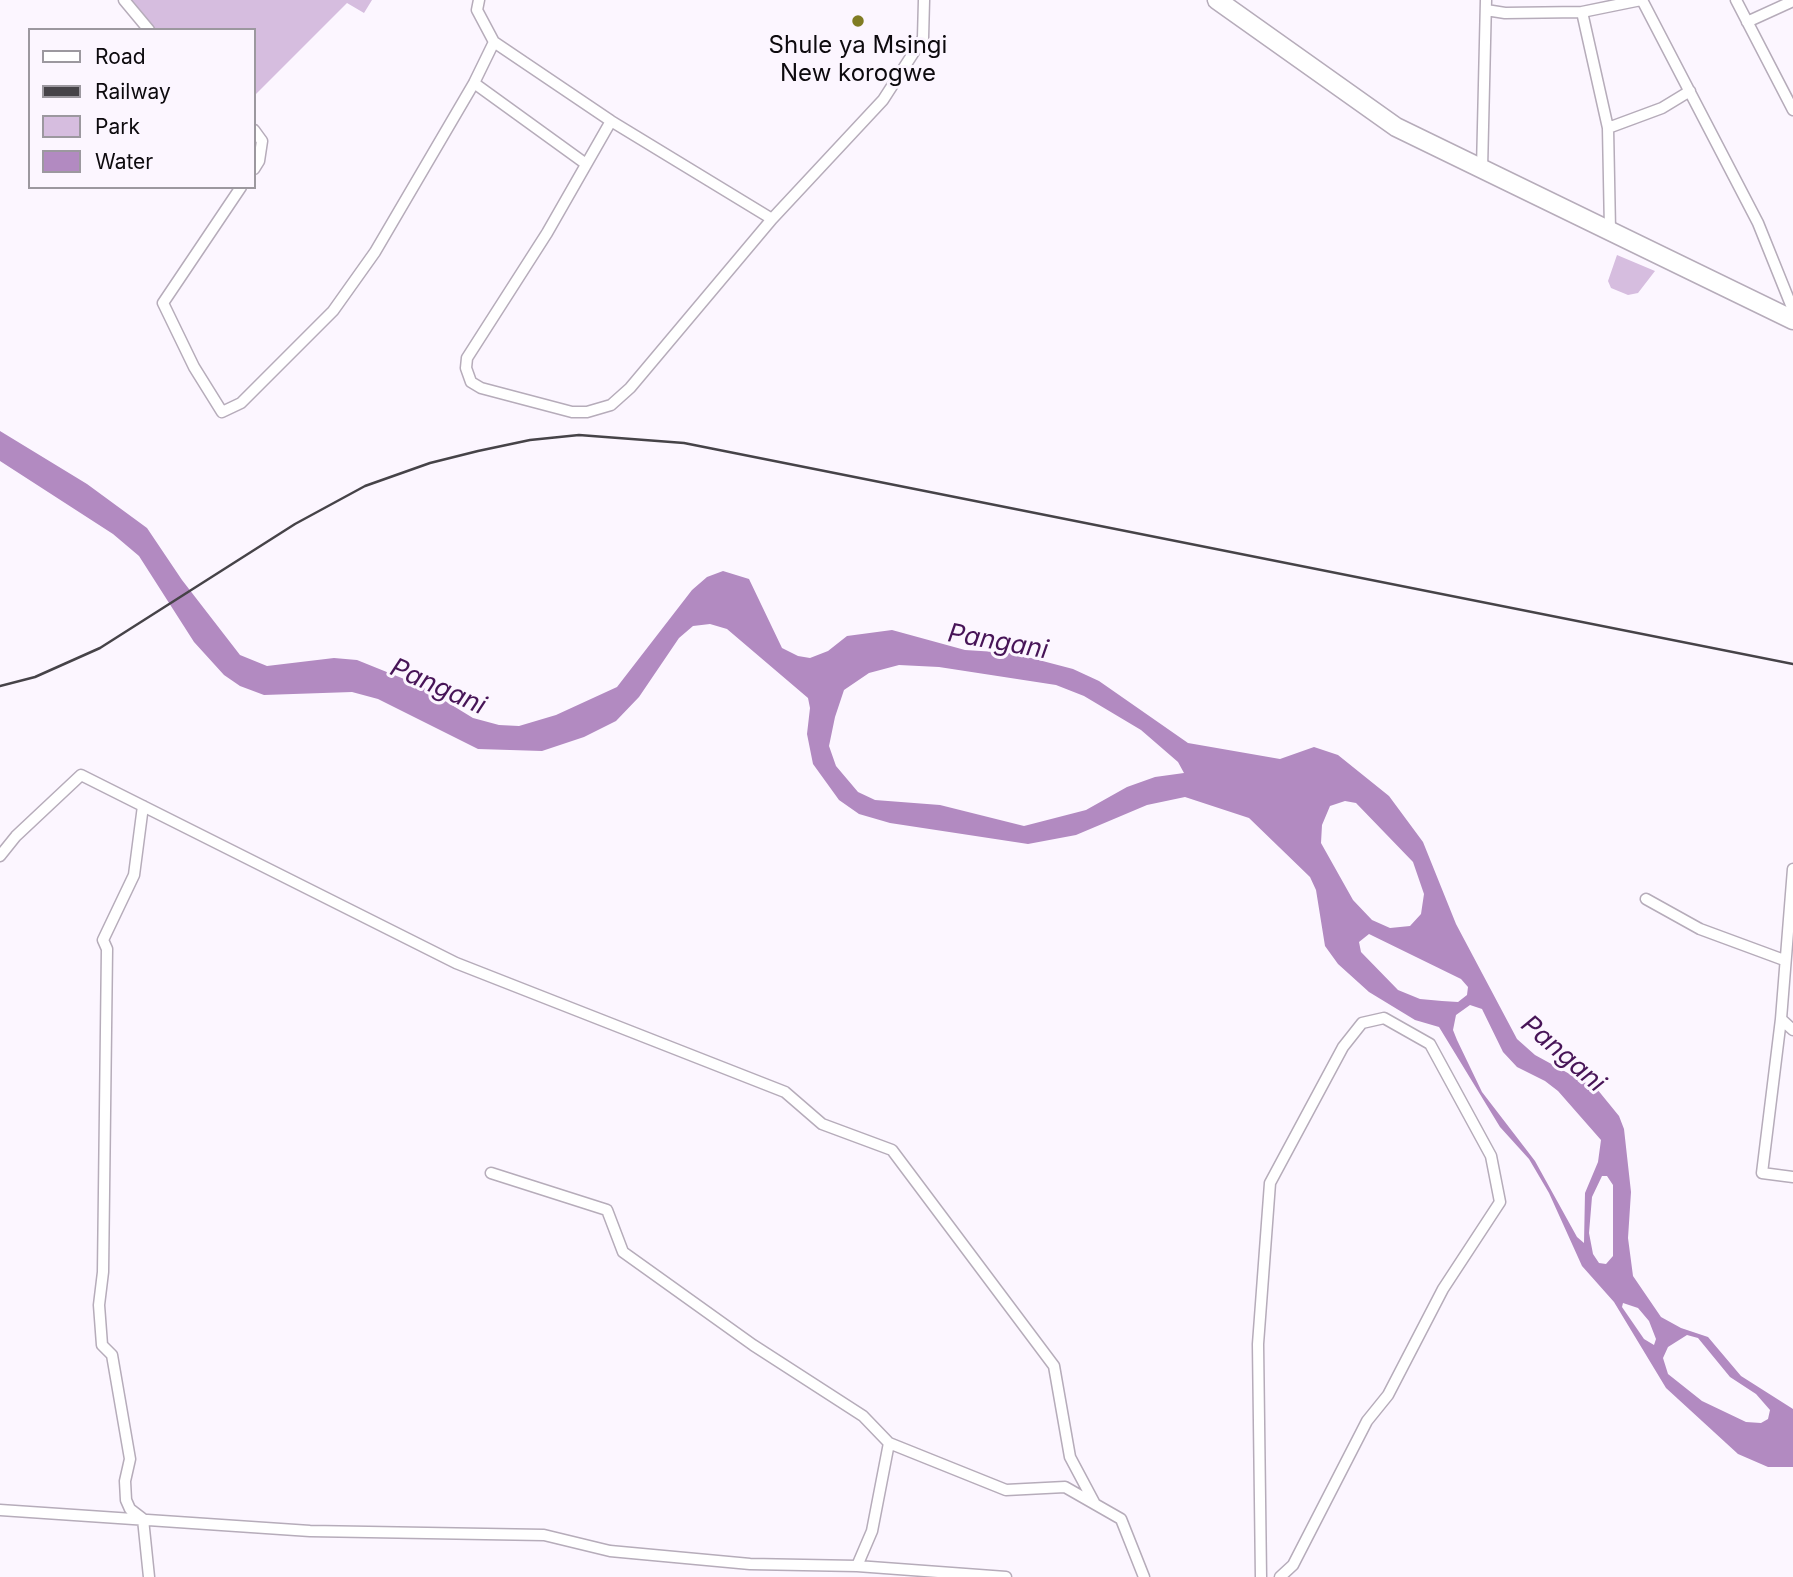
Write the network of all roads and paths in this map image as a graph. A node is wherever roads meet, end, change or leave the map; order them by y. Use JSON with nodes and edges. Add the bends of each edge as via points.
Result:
{"nodes":[{"id":1,"x":124,"y":0,"type":"edge"},
{"id":2,"x":479,"y":0,"type":"edge"},
{"id":3,"x":924,"y":0,"type":"edge"},
{"id":4,"x":1217,"y":0,"type":"edge"},
{"id":5,"x":1642,"y":0,"type":"edge"},
{"id":6,"x":1736,"y":0,"type":"edge"},
{"id":7,"x":1793,"y":1,"type":"edge"},
{"id":8,"x":1486,"y":5,"type":"edge"},
{"id":9,"x":1582,"y":12,"type":"junction"},
{"id":10,"x":1747,"y":22,"type":"junction"},
{"id":11,"x":147,"y":28,"type":"edge"},
{"id":12,"x":495,"y":42,"type":"junction"},
{"id":13,"x":474,"y":83,"type":"junction"},
{"id":14,"x":1690,"y":92,"type":"junction"},
{"id":15,"x":1793,"y":110,"type":"edge"},
{"id":16,"x":611,"y":121,"type":"junction"},
{"id":17,"x":1608,"y":128,"type":"junction"},
{"id":18,"x":256,"y":133,"type":"edge"},
{"id":19,"x":586,"y":164,"type":"junction"},
{"id":20,"x":256,"y":166,"type":"edge"},
{"id":21,"x":1482,"y":169,"type":"junction"},
{"id":22,"x":240,"y":189,"type":"edge"},
{"id":23,"x":772,"y":219,"type":"junction"},
{"id":24,"x":1610,"y":230,"type":"junction"},
{"id":25,"x":1793,"y":310,"type":"edge"},
{"id":26,"x":1793,"y":320,"type":"edge"},
{"id":27,"x":143,"y":806,"type":"junction"},
{"id":28,"x":0,"y":856,"type":"edge"},
{"id":29,"x":1793,"y":869,"type":"edge"},
{"id":30,"x":1646,"y":899,"type":"dead end"},
{"id":31,"x":1784,"y":960,"type":"junction"},
{"id":32,"x":1781,"y":1019,"type":"junction"},
{"id":33,"x":1793,"y":1030,"type":"edge"},
{"id":34,"x":491,"y":1173,"type":"dead end"},
{"id":35,"x":1793,"y":1177,"type":"edge"},
{"id":36,"x":889,"y":1443,"type":"junction"},
{"id":37,"x":1094,"y":1504,"type":"junction"},
{"id":38,"x":0,"y":1510,"type":"edge"},
{"id":39,"x":143,"y":1519,"type":"junction"},
{"id":40,"x":857,"y":1566,"type":"junction"},
{"id":41,"x":149,"y":1577,"type":"edge"},
{"id":42,"x":1006,"y":1577,"type":"edge"},
{"id":43,"x":1144,"y":1577,"type":"edge"},
{"id":44,"x":1261,"y":1577,"type":"edge"},
{"id":45,"x":1280,"y":1577,"type":"edge"}],
"edges":[{"from":1,"to":11,"type":"street"},
{"from":2,"to":12,"type":"street","via":[[477,10]]},
{"from":3,"to":23,"type":"street","via":[[923,38],[883,100]]},
{"from":4,"to":21,"type":"highway","via":[[1396,127]]},
{"from":5,"to":9,"type":"street"},
{"from":5,"to":14,"type":"street"},
{"from":6,"to":10,"type":"street"},
{"from":7,"to":10,"type":"street"},
{"from":8,"to":9,"type":"street","via":[[1505,13]]},
{"from":8,"to":21,"type":"street"},
{"from":9,"to":17,"type":"street"},
{"from":10,"to":15,"type":"street"},
{"from":12,"to":13,"type":"street"},
{"from":12,"to":16,"type":"street"},
{"from":13,"to":19,"type":"street"},
{"from":13,"to":22,"type":"street","via":[[375,251],[333,311],[241,403],[222,412],[163,303]]},
{"from":14,"to":17,"type":"street"},
{"from":14,"to":25,"type":"street","via":[[1758,223]]},
{"from":16,"to":19,"type":"street"},
{"from":16,"to":23,"type":"street"},
{"from":17,"to":24,"type":"street"},
{"from":18,"to":20,"type":"street","via":[[262,141]]},
{"from":19,"to":23,"type":"street","via":[[467,358],[471,382],[481,388],[572,412],[611,405]]},
{"from":21,"to":24,"type":"highway"},
{"from":24,"to":26,"type":"highway"},
{"from":27,"to":28,"type":"street","via":[[81,775]]},
{"from":27,"to":37,"type":"street","via":[[456,963],[785,1092],[822,1124],[892,1150],[1054,1366],[1070,1457]]},
{"from":27,"to":39,"type":"street","via":[[134,876],[103,940],[107,949],[99,1305],[102,1345],[112,1355],[130,1459],[126,1500]]},
{"from":29,"to":31,"type":"street"},
{"from":30,"to":31,"type":"street","via":[[1700,929]]},
{"from":31,"to":32,"type":"street"},
{"from":32,"to":33,"type":"street"},
{"from":32,"to":35,"type":"street","via":[[1762,1173]]},
{"from":34,"to":36,"type":"street","via":[[607,1210],[623,1252],[863,1416]]},
{"from":36,"to":37,"type":"street","via":[[1006,1490],[1065,1487]]},
{"from":36,"to":40,"type":"street","via":[[872,1531]]},
{"from":37,"to":43,"type":"street","via":[[1121,1519]]},
{"from":38,"to":39,"type":"street"},
{"from":39,"to":40,"type":"street","via":[[310,1531],[544,1535],[610,1551],[750,1564]]},
{"from":39,"to":41,"type":"street"},
{"from":40,"to":42,"type":"street"},
{"from":44,"to":45,"type":"street","via":[[1258,1344],[1270,1183],[1343,1047],[1362,1023],[1384,1018],[1430,1044],[1491,1156],[1500,1202],[1443,1289],[1388,1395],[1367,1421],[1293,1565]]}]}
